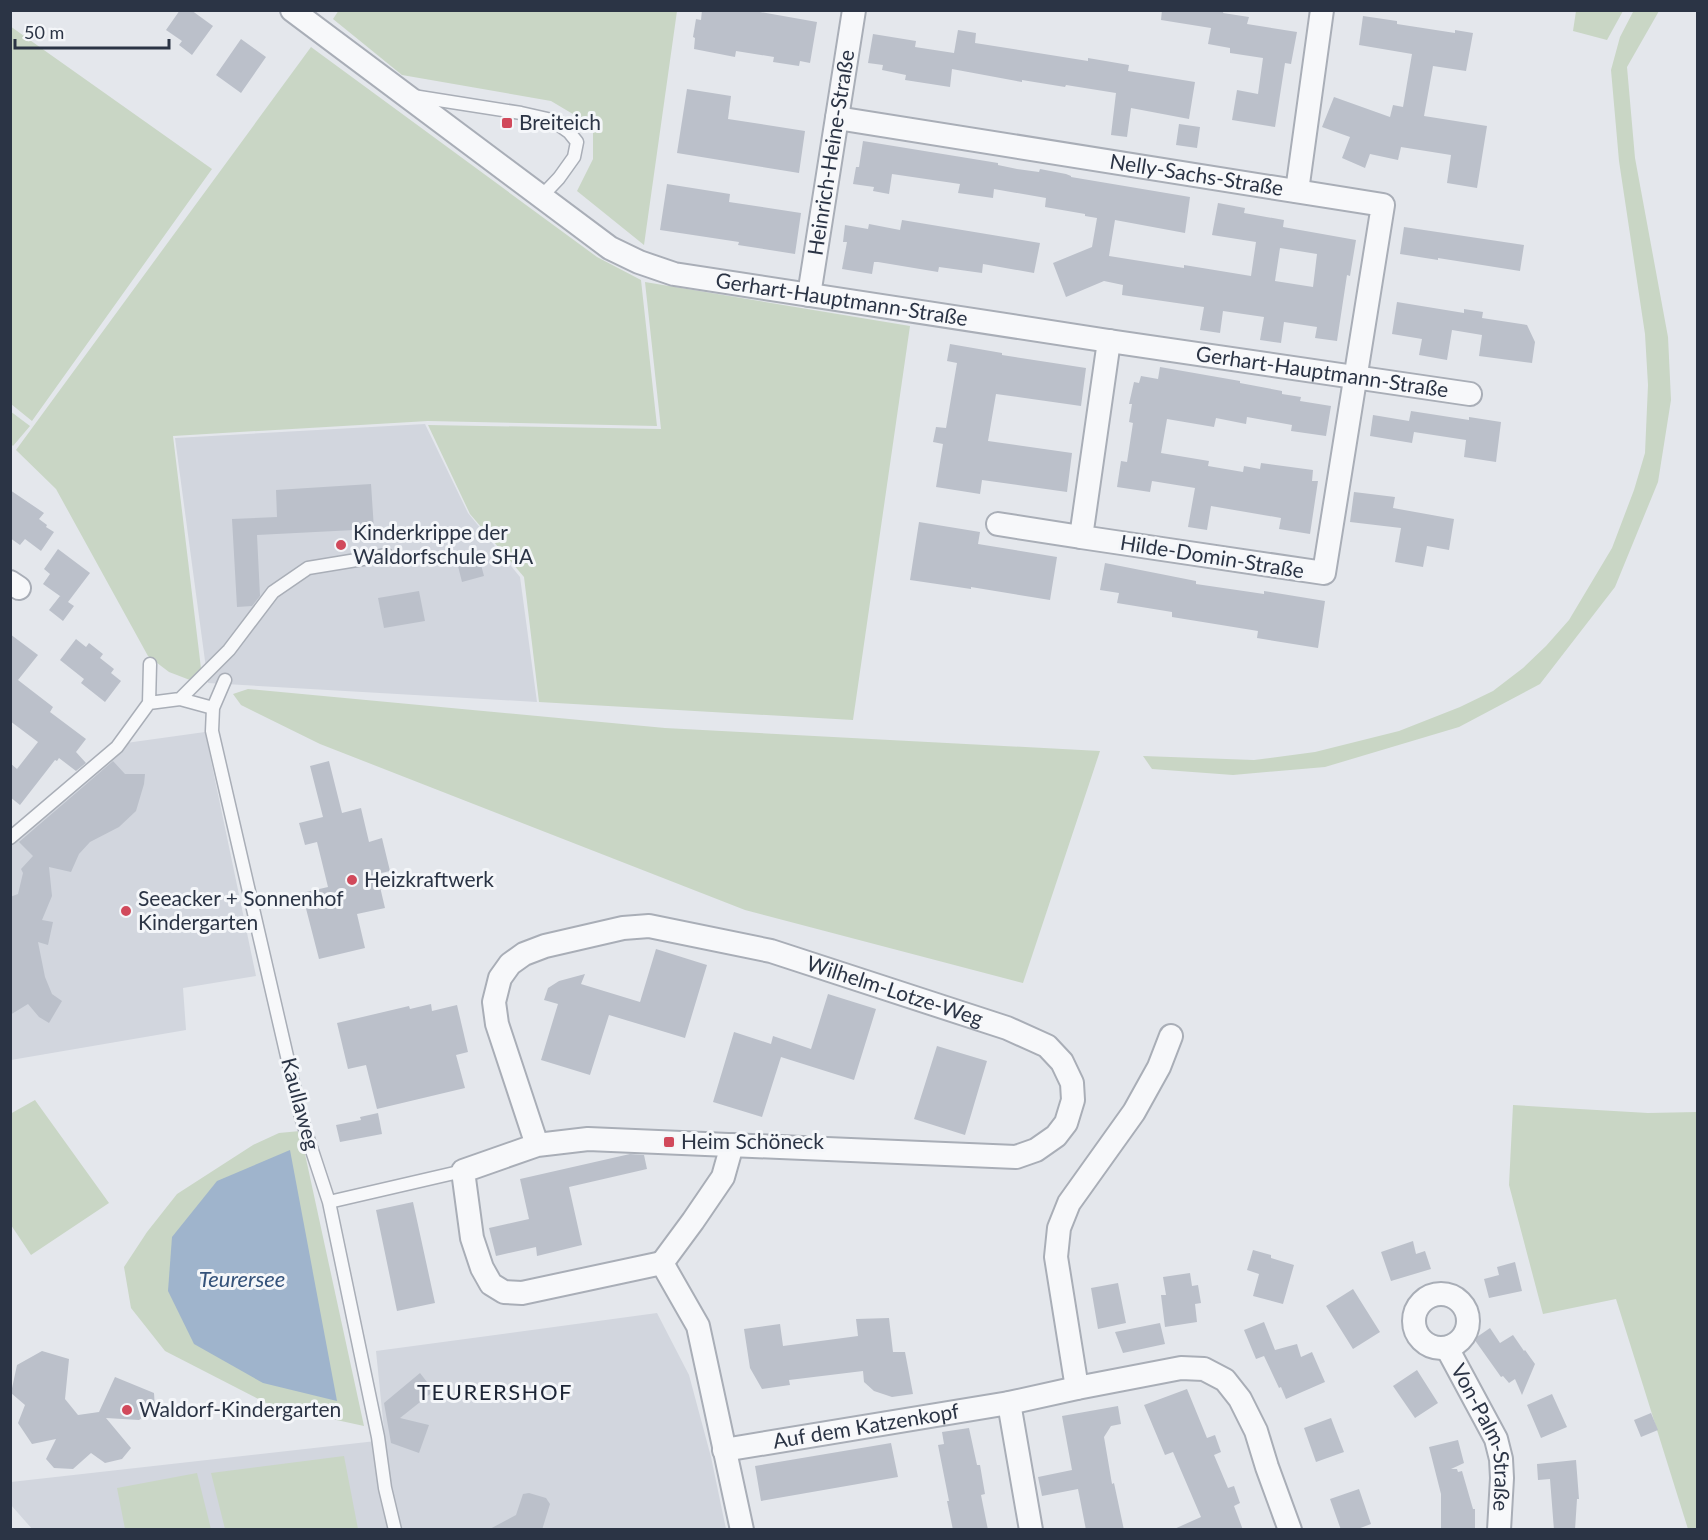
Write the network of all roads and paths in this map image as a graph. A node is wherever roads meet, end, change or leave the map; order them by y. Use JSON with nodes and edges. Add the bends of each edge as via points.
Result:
{"nodes":[{"id":1,"x":292,"y":10,"type":"edge"},
{"id":2,"x":854,"y":10,"type":"edge"},
{"id":3,"x":1322,"y":10,"type":"edge"},
{"id":4,"x":405,"y":94,"type":"junction"},
{"id":5,"x":837,"y":118,"type":"junction"},
{"id":6,"x":1296,"y":191,"type":"junction"},
{"id":7,"x":541,"y":197,"type":"junction"},
{"id":8,"x":809,"y":295,"type":"junction"},
{"id":9,"x":1109,"y":341,"type":"junction"},
{"id":10,"x":1356,"y":377,"type":"junction"},
{"id":11,"x":1470,"y":394,"type":"dead end"},
{"id":12,"x":998,"y":524,"type":"dead end"},
{"id":13,"x":1081,"y":537,"type":"junction"},
{"id":14,"x":387,"y":555,"type":"dead end"},
{"id":15,"x":150,"y":664,"type":"dead end"},
{"id":16,"x":225,"y":680,"type":"dead end"},
{"id":17,"x":180,"y":699,"type":"junction"},
{"id":18,"x":149,"y":703,"type":"junction"},
{"id":19,"x":213,"y":708,"type":"junction"},
{"id":20,"x":10,"y":838,"type":"edge"},
{"id":21,"x":1171,"y":1036,"type":"dead end"},
{"id":22,"x":537,"y":1145,"type":"junction"},
{"id":23,"x":732,"y":1145,"type":"junction"},
{"id":24,"x":463,"y":1171,"type":"junction"},
{"id":25,"x":328,"y":1202,"type":"junction"},
{"id":26,"x":662,"y":1263,"type":"junction"},
{"id":27,"x":1447,"y":1348,"type":"dead end"},
{"id":28,"x":1077,"y":1388,"type":"junction"},
{"id":29,"x":1009,"y":1403,"type":"junction"},
{"id":30,"x":724,"y":1450,"type":"junction"},
{"id":31,"x":395,"y":1530,"type":"edge"},
{"id":32,"x":742,"y":1530,"type":"edge"},
{"id":33,"x":1031,"y":1530,"type":"edge"},
{"id":34,"x":1290,"y":1530,"type":"edge"},
{"id":35,"x":1499,"y":1530,"type":"edge"}],
"edges":[{"from":1,"to":4,"type":"street","name":"Gerhart-Hauptmann-Straße"},
{"from":2,"to":5,"type":"street","name":"Heinrich-Heine-Straße"},
{"from":3,"to":6,"type":"street"},
{"from":4,"to":7,"type":"street","name":"Gerhart-Hauptmann-Straße"},
{"from":4,"to":7,"type":"lane","via":[[552,120],[569,132],[577,142],[574,157]]},
{"from":5,"to":6,"type":"street","name":"Nelly-Sachs-Straße"},
{"from":5,"to":8,"type":"street","name":"Heinrich-Heine-Straße"},
{"from":6,"to":10,"type":"street","name":"Nelly-Sachs-Straße","via":[[1383,205]]},
{"from":7,"to":8,"type":"street","name":"Gerhart-Hauptmann-Straße","via":[[610,248],[639,262],[674,274]]},
{"from":8,"to":9,"type":"street","name":"Gerhart-Hauptmann-Straße"},
{"from":9,"to":10,"type":"street","name":"Gerhart-Hauptmann-Straße"},
{"from":9,"to":13,"type":"street"},
{"from":10,"to":11,"type":"street","name":"Gerhart-Hauptmann-Straße"},
{"from":10,"to":13,"type":"street","name":"Hilde-Domin-Straße","via":[[1324,573]]},
{"from":12,"to":13,"type":"street","name":"Hilde-Domin-Straße"},
{"from":14,"to":17,"type":"lane","via":[[308,568],[273,592],[229,650]]},
{"from":15,"to":18,"type":"lane"},
{"from":16,"to":19,"type":"lane","name":"Kaullaweg"},
{"from":17,"to":18,"type":"lane"},
{"from":17,"to":19,"type":"lane"},
{"from":18,"to":20,"type":"lane","via":[[117,747]]},
{"from":19,"to":25,"type":"lane","name":"Kaullaweg","via":[[212,731],[301,1117]]},
{"from":21,"to":28,"type":"street","via":[[1134,1112],[1069,1203],[1059,1228],[1056,1257]]},
{"from":22,"to":23,"type":"street","name":"Wilhelm-Lotze-Weg","via":[[588,1139]]},
{"from":22,"to":23,"type":"street","name":"Wilhelm-Lotze-Weg","via":[[497,1024],[494,1002],[500,978],[524,954],[623,928],[649,926],[771,951],[1007,1028],[1047,1046],[1062,1062],[1072,1083],[1066,1123],[1056,1136],[1016,1157]]},
{"from":22,"to":24,"type":"street","name":"Wilhelm-Lotze-Weg"},
{"from":23,"to":26,"type":"street","via":[[723,1177]]},
{"from":24,"to":25,"type":"lane"},
{"from":24,"to":26,"type":"street","via":[[472,1238],[482,1268],[491,1284],[504,1292],[522,1293]]},
{"from":25,"to":31,"type":"lane","name":"Kaullaweg"},
{"from":26,"to":30,"type":"street","via":[[698,1326]]},
{"from":27,"to":35,"type":"street","name":"Von-Palm-Straße","via":[[1496,1439],[1502,1478]]},
{"from":28,"to":29,"type":"street","name":"Auf dem Katzenkopf"},
{"from":28,"to":34,"type":"street","name":"Auf dem Katzenkopf","via":[[1181,1368],[1204,1369],[1225,1380],[1256,1431]]},
{"from":29,"to":30,"type":"street","name":"Auf dem Katzenkopf"},
{"from":29,"to":33,"type":"street"},
{"from":30,"to":32,"type":"street"}]}
